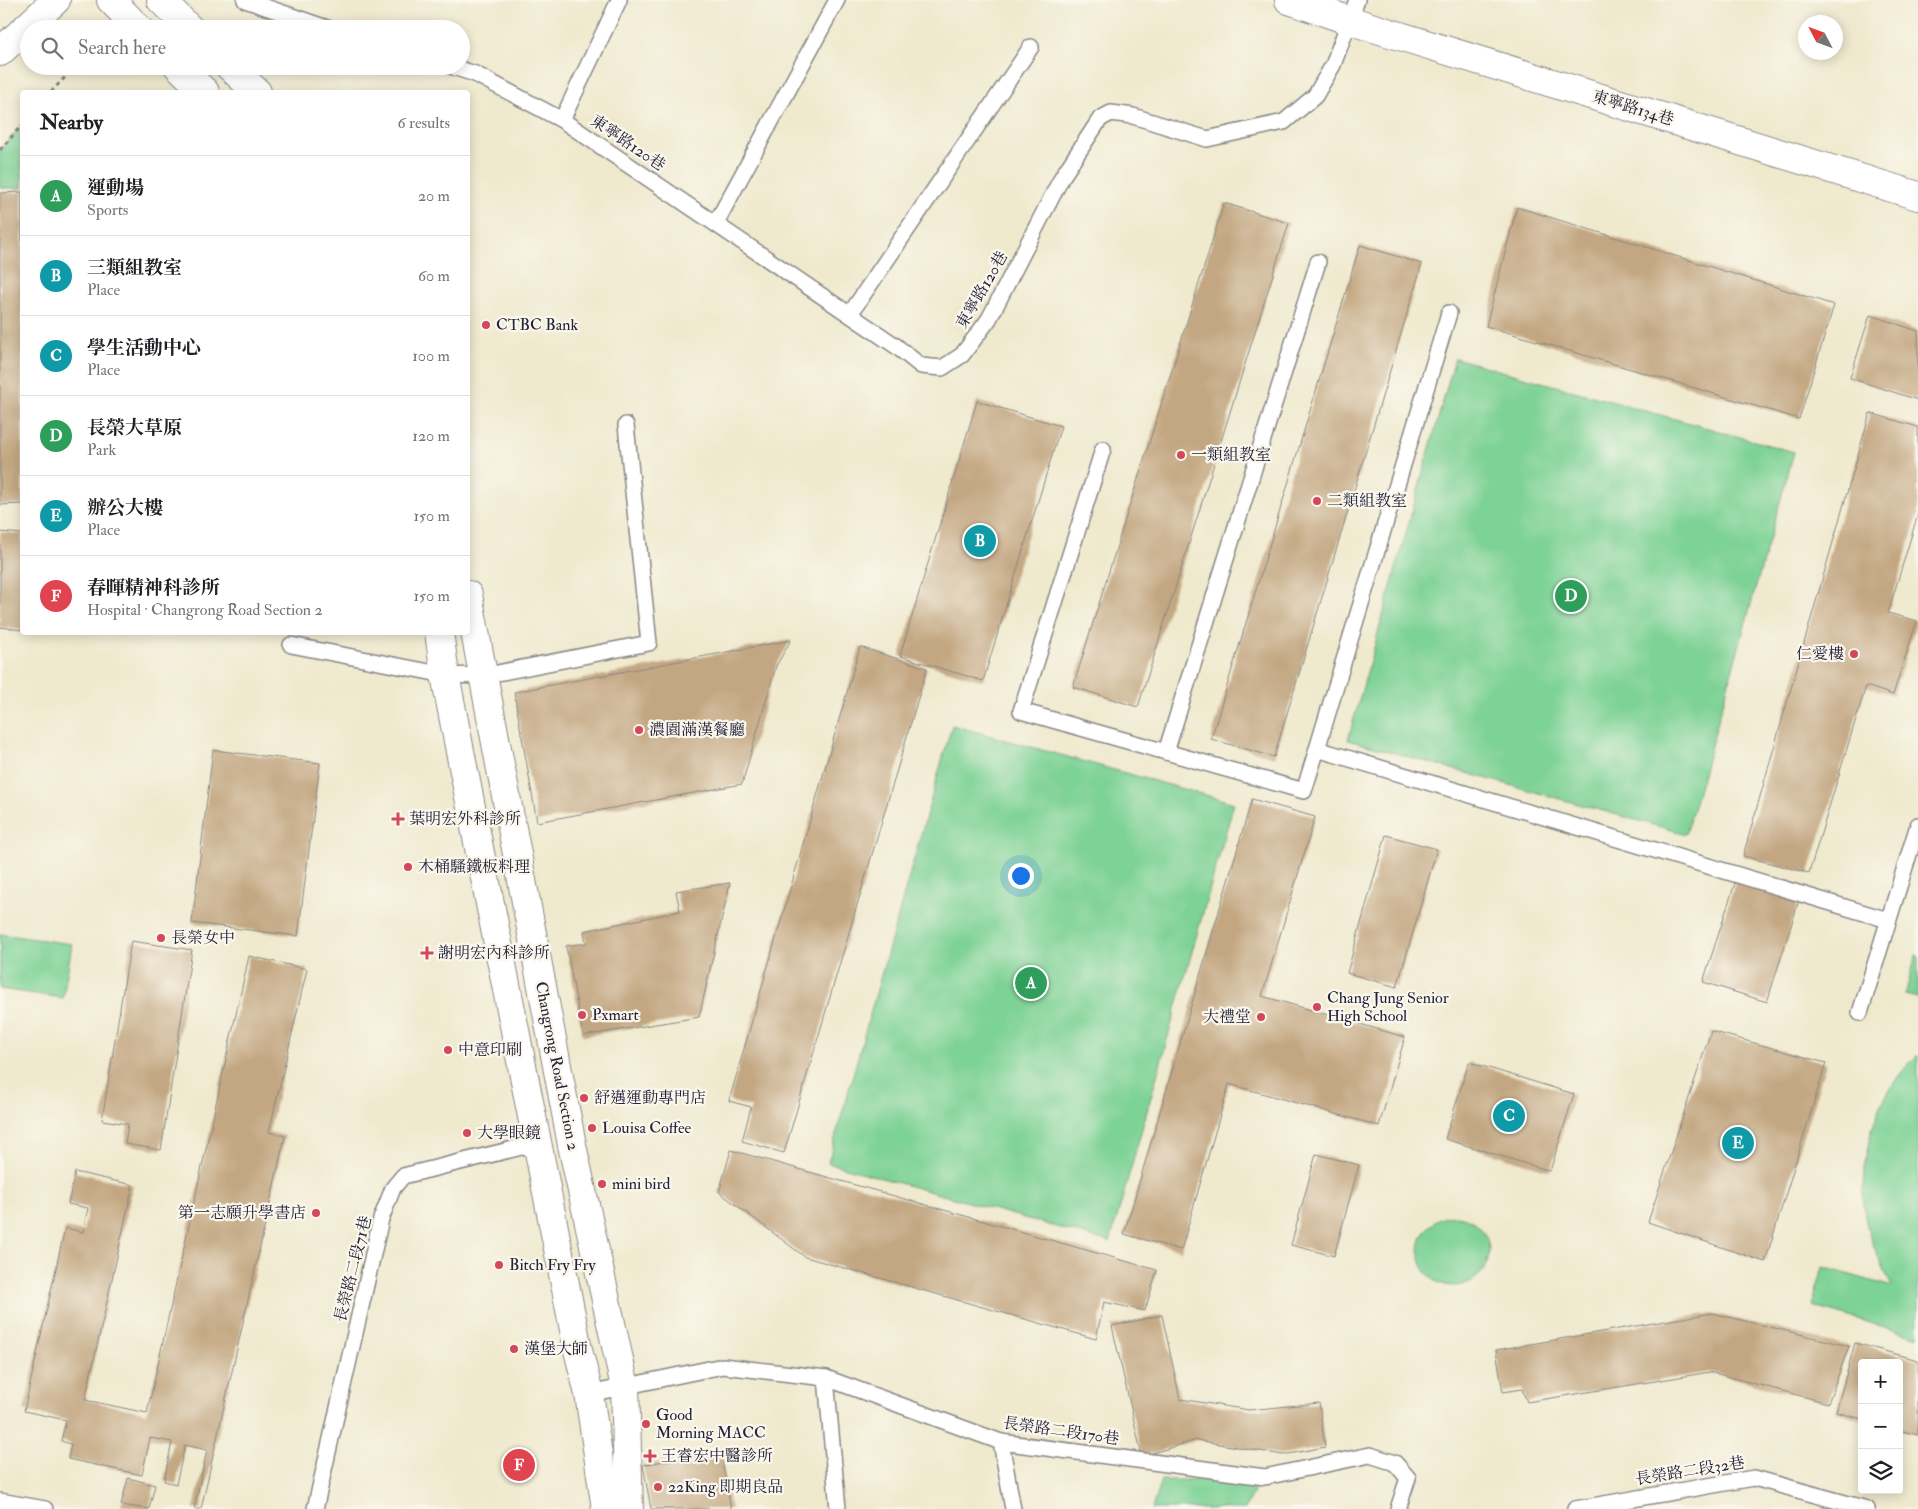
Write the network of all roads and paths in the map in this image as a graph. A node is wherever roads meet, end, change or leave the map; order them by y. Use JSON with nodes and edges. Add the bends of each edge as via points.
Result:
{"nodes":[{"id":1,"x":56,"y":0,"type":"edge"},
{"id":2,"x":111,"y":0,"type":"edge"},
{"id":3,"x":160,"y":0,"type":"edge"},
{"id":4,"x":244,"y":0,"type":"edge"},
{"id":5,"x":619,"y":0,"type":"edge"},
{"id":6,"x":837,"y":0,"type":"edge"},
{"id":7,"x":1289,"y":0,"type":"edge"},
{"id":8,"x":1353,"y":10,"type":"edge"},
{"id":9,"x":34,"y":20,"type":"edge"},
{"id":10,"x":130,"y":20,"type":"edge"},
{"id":11,"x":181,"y":20,"type":"edge"},
{"id":12,"x":303,"y":20,"type":"edge"},
{"id":13,"x":20,"y":33,"type":"edge"},
{"id":14,"x":1031,"y":47,"type":"dead end"},
{"id":15,"x":0,"y":52,"type":"edge"},
{"id":16,"x":470,"y":72,"type":"edge"},
{"id":17,"x":67,"y":75,"type":"edge"},
{"id":18,"x":187,"y":75,"type":"edge"},
{"id":19,"x":239,"y":75,"type":"edge"},
{"id":20,"x":53,"y":90,"type":"edge"},
{"id":21,"x":203,"y":90,"type":"edge"},
{"id":22,"x":255,"y":90,"type":"edge"},
{"id":23,"x":562,"y":120,"type":"junction"},
{"id":24,"x":20,"y":127,"type":"edge"},
{"id":25,"x":0,"y":150,"type":"edge"},
{"id":26,"x":1918,"y":196,"type":"edge"},
{"id":27,"x":716,"y":223,"type":"junction"},
{"id":28,"x":1318,"y":262,"type":"dead end"},
{"id":29,"x":1449,"y":313,"type":"dead end"},
{"id":30,"x":850,"y":314,"type":"junction"},
{"id":31,"x":626,"y":425,"type":"dead end"},
{"id":32,"x":1103,"y":450,"type":"dead end"},
{"id":33,"x":470,"y":607,"type":"edge"},
{"id":34,"x":439,"y":635,"type":"edge"},
{"id":35,"x":291,"y":645,"type":"dead end"},
{"id":36,"x":444,"y":675,"type":"junction"},
{"id":37,"x":482,"y":676,"type":"junction"},
{"id":38,"x":1317,"y":749,"type":"junction"},
{"id":39,"x":1166,"y":752,"type":"junction"},
{"id":40,"x":1918,"y":825,"type":"edge"},
{"id":41,"x":1888,"y":920,"type":"junction"},
{"id":42,"x":1860,"y":1013,"type":"dead end"},
{"id":43,"x":538,"y":1143,"type":"junction"},
{"id":44,"x":826,"y":1378,"type":"junction"},
{"id":45,"x":625,"y":1387,"type":"junction"},
{"id":46,"x":588,"y":1394,"type":"junction"},
{"id":47,"x":1001,"y":1442,"type":"junction"},
{"id":48,"x":0,"y":1501,"type":"edge"},
{"id":49,"x":46,"y":1509,"type":"edge"},
{"id":50,"x":315,"y":1509,"type":"edge"},
{"id":51,"x":606,"y":1509,"type":"edge"},
{"id":52,"x":629,"y":1509,"type":"edge"},
{"id":53,"x":838,"y":1509,"type":"edge"},
{"id":54,"x":1013,"y":1509,"type":"edge"},
{"id":55,"x":1398,"y":1509,"type":"edge"},
{"id":56,"x":1575,"y":1509,"type":"edge"},
{"id":57,"x":1867,"y":1509,"type":"edge"}],
"edges":[{"from":1,"to":9,"type":"street"},
{"from":2,"to":10,"type":"street"},
{"from":3,"to":11,"type":"street"},
{"from":4,"to":12,"type":"lane"},
{"from":5,"to":23,"type":"lane"},
{"from":6,"to":27,"type":"lane"},
{"from":7,"to":8,"type":"street","name":"東寧路134巷"},
{"from":8,"to":26,"type":"street","name":"東寧路134巷"},
{"from":8,"to":30,"type":"lane","name":"東寧路120巷","via":[[1333,65],[1315,96],[1284,122],[1207,139],[1132,116],[1111,113],[1100,119],[1062,177],[989,319],[962,355],[942,368],[921,366]]},
{"from":13,"to":15,"type":"street"},
{"from":14,"to":30,"type":"lane"},
{"from":16,"to":23,"type":"lane","name":"東寧路120巷"},
{"from":17,"to":20,"type":"path"},
{"from":18,"to":21,"type":"street"},
{"from":19,"to":22,"type":"street"},
{"from":23,"to":27,"type":"lane","name":"東寧路120巷"},
{"from":24,"to":25,"type":"path"},
{"from":27,"to":30,"type":"lane","name":"東寧路120巷"},
{"from":28,"to":39,"type":"lane"},
{"from":29,"to":38,"type":"lane"},
{"from":31,"to":37,"type":"lane","via":[[649,643]]},
{"from":32,"to":39,"type":"lane","via":[[1021,711]]},
{"from":33,"to":37,"type":"street","name":"Changrong Road Section 2"},
{"from":34,"to":36,"type":"street","name":"Changrong Road Section 2"},
{"from":35,"to":36,"type":"lane"},
{"from":36,"to":37,"type":"lane"},
{"from":36,"to":43,"type":"street","name":"Changrong Road Section 2"},
{"from":37,"to":45,"type":"street","name":"Changrong Road Section 2","via":[[572,1145]]},
{"from":38,"to":39,"type":"lane","via":[[1304,791]]},
{"from":38,"to":41,"type":"lane"},
{"from":40,"to":41,"type":"lane"},
{"from":41,"to":42,"type":"lane"},
{"from":43,"to":46,"type":"street","name":"Changrong Road Section 2"},
{"from":43,"to":50,"type":"lane","name":"長榮路二段71巷","via":[[403,1176],[393,1188],[381,1219]]},
{"from":44,"to":45,"type":"lane","name":"長榮路二段170巷","via":[[723,1366]]},
{"from":44,"to":47,"type":"lane","name":"長榮路二段170巷"},
{"from":44,"to":53,"type":"lane"},
{"from":45,"to":46,"type":"lane","name":"長榮路二段170巷"},
{"from":45,"to":52,"type":"street","name":"Changrong Road Section 2"},
{"from":46,"to":51,"type":"street","name":"Changrong Road Section 2"},
{"from":47,"to":54,"type":"lane"},
{"from":47,"to":55,"type":"lane","name":"長榮路二段170巷","via":[[1265,1477],[1370,1455],[1395,1463],[1408,1478]]},
{"from":48,"to":49,"type":"lane"},
{"from":56,"to":57,"type":"lane","name":"長榮路二段32巷","via":[[1754,1478]]}]}
